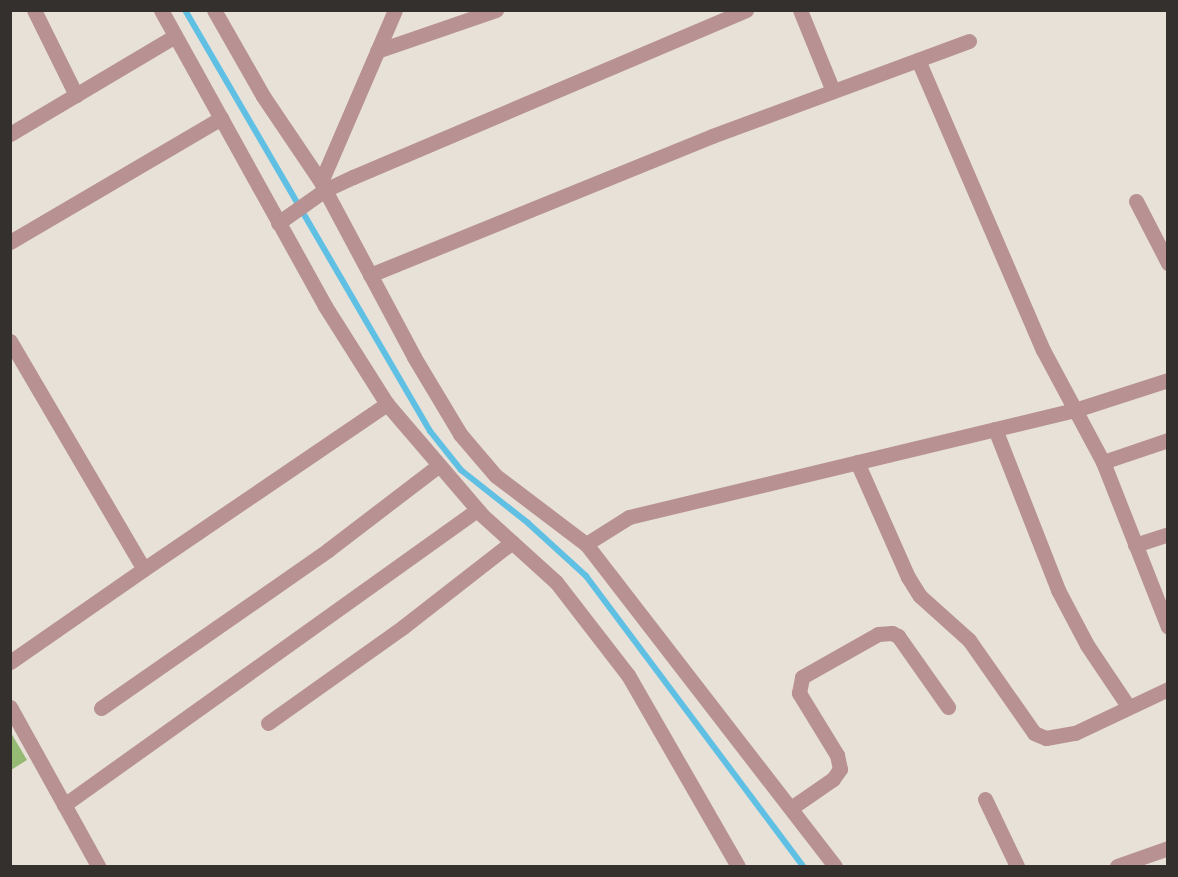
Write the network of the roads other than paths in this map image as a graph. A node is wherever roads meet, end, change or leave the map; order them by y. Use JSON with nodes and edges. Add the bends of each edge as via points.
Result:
{"nodes":[{"id":1,"x":34,"y":10,"type":"edge"},
{"id":2,"x":160,"y":10,"type":"edge"},
{"id":3,"x":214,"y":10,"type":"edge"},
{"id":4,"x":395,"y":10,"type":"edge"},
{"id":5,"x":496,"y":10,"type":"edge"},
{"id":6,"x":746,"y":10,"type":"edge"},
{"id":7,"x":800,"y":10,"type":"edge"},
{"id":8,"x":175,"y":36,"type":"junction"},
{"id":9,"x":969,"y":41,"type":"dead end"},
{"id":10,"x":377,"y":51,"type":"junction"},
{"id":11,"x":918,"y":60,"type":"junction"},
{"id":12,"x":833,"y":91,"type":"junction"},
{"id":13,"x":76,"y":95,"type":"junction"},
{"id":14,"x":221,"y":118,"type":"junction"},
{"id":15,"x":10,"y":134,"type":"edge"},
{"id":16,"x":323,"y":186,"type":"junction"},
{"id":17,"x":1136,"y":201,"type":"dead end"},
{"id":18,"x":283,"y":220,"type":"junction"},
{"id":19,"x":10,"y":242,"type":"edge"},
{"id":20,"x":1167,"y":263,"type":"edge"},
{"id":21,"x":370,"y":275,"type":"junction"},
{"id":22,"x":10,"y":341,"type":"edge"},
{"id":23,"x":1167,"y":380,"type":"edge"},
{"id":24,"x":387,"y":404,"type":"junction"},
{"id":25,"x":1078,"y":409,"type":"junction"},
{"id":26,"x":995,"y":429,"type":"junction"},
{"id":27,"x":1167,"y":440,"type":"edge"},
{"id":28,"x":857,"y":462,"type":"junction"},
{"id":29,"x":1102,"y":462,"type":"junction"},
{"id":30,"x":438,"y":466,"type":"junction"},
{"id":31,"x":477,"y":510,"type":"junction"},
{"id":32,"x":1167,"y":534,"type":"edge"},
{"id":33,"x":512,"y":542,"type":"junction"},
{"id":34,"x":586,"y":544,"type":"junction"},
{"id":35,"x":1135,"y":545,"type":"junction"},
{"id":36,"x":144,"y":569,"type":"junction"},
{"id":37,"x":1167,"y":627,"type":"edge"},
{"id":38,"x":10,"y":662,"type":"edge"},
{"id":39,"x":1167,"y":689,"type":"edge"},
{"id":40,"x":1128,"y":706,"type":"junction"},
{"id":41,"x":10,"y":707,"type":"edge"},
{"id":42,"x":948,"y":707,"type":"dead end"},
{"id":43,"x":101,"y":708,"type":"dead end"},
{"id":44,"x":268,"y":723,"type":"dead end"},
{"id":45,"x":985,"y":799,"type":"dead end"},
{"id":46,"x":64,"y":805,"type":"junction"},
{"id":47,"x":791,"y":808,"type":"junction"},
{"id":48,"x":1167,"y":848,"type":"edge"},
{"id":49,"x":98,"y":867,"type":"edge"},
{"id":50,"x":738,"y":867,"type":"edge"},
{"id":51,"x":835,"y":867,"type":"edge"},
{"id":52,"x":1017,"y":867,"type":"edge"},
{"id":53,"x":1117,"y":867,"type":"edge"}],
"edges":[{"from":1,"to":13,"type":"street"},
{"from":2,"to":8,"type":"street"},
{"from":3,"to":16,"type":"street","via":[[263,96]]},
{"from":4,"to":10,"type":"street"},
{"from":5,"to":10,"type":"street"},
{"from":6,"to":16,"type":"street"},
{"from":7,"to":12,"type":"street"},
{"from":8,"to":13,"type":"street"},
{"from":8,"to":14,"type":"street"},
{"from":9,"to":11,"type":"street"},
{"from":10,"to":16,"type":"street"},
{"from":11,"to":12,"type":"street"},
{"from":11,"to":25,"type":"street","via":[[1043,350]]},
{"from":12,"to":21,"type":"street"},
{"from":13,"to":15,"type":"street"},
{"from":14,"to":18,"type":"street"},
{"from":14,"to":19,"type":"street"},
{"from":16,"to":18,"type":"street"},
{"from":16,"to":21,"type":"street"},
{"from":17,"to":20,"type":"street"},
{"from":18,"to":24,"type":"street","via":[[325,306]]},
{"from":21,"to":34,"type":"street","via":[[444,409],[477,456],[496,476]]},
{"from":22,"to":36,"type":"street"},
{"from":23,"to":25,"type":"street"},
{"from":24,"to":30,"type":"street"},
{"from":24,"to":36,"type":"street"},
{"from":25,"to":26,"type":"street"},
{"from":25,"to":29,"type":"street"},
{"from":26,"to":28,"type":"street"},
{"from":26,"to":40,"type":"street","via":[[1058,590],[1087,645]]},
{"from":27,"to":29,"type":"street"},
{"from":28,"to":34,"type":"street","via":[[629,517]]},
{"from":28,"to":40,"type":"street","via":[[920,596],[969,640],[1034,733],[1046,738],[1075,733]]},
{"from":29,"to":35,"type":"street"},
{"from":30,"to":31,"type":"street"},
{"from":30,"to":43,"type":"street","via":[[328,550]]},
{"from":31,"to":33,"type":"street"},
{"from":31,"to":46,"type":"street"},
{"from":32,"to":35,"type":"street"},
{"from":33,"to":44,"type":"street","via":[[403,627]]},
{"from":33,"to":50,"type":"street","via":[[556,582],[628,675]]},
{"from":34,"to":47,"type":"street"},
{"from":35,"to":37,"type":"street"},
{"from":36,"to":38,"type":"street"},
{"from":39,"to":40,"type":"street"},
{"from":41,"to":46,"type":"street"},
{"from":42,"to":47,"type":"street","via":[[892,633],[878,634],[802,677],[799,693],[837,755],[840,769],[833,779]]},
{"from":45,"to":52,"type":"street"},
{"from":46,"to":49,"type":"street"},
{"from":47,"to":51,"type":"street"},
{"from":48,"to":53,"type":"street"}]}
